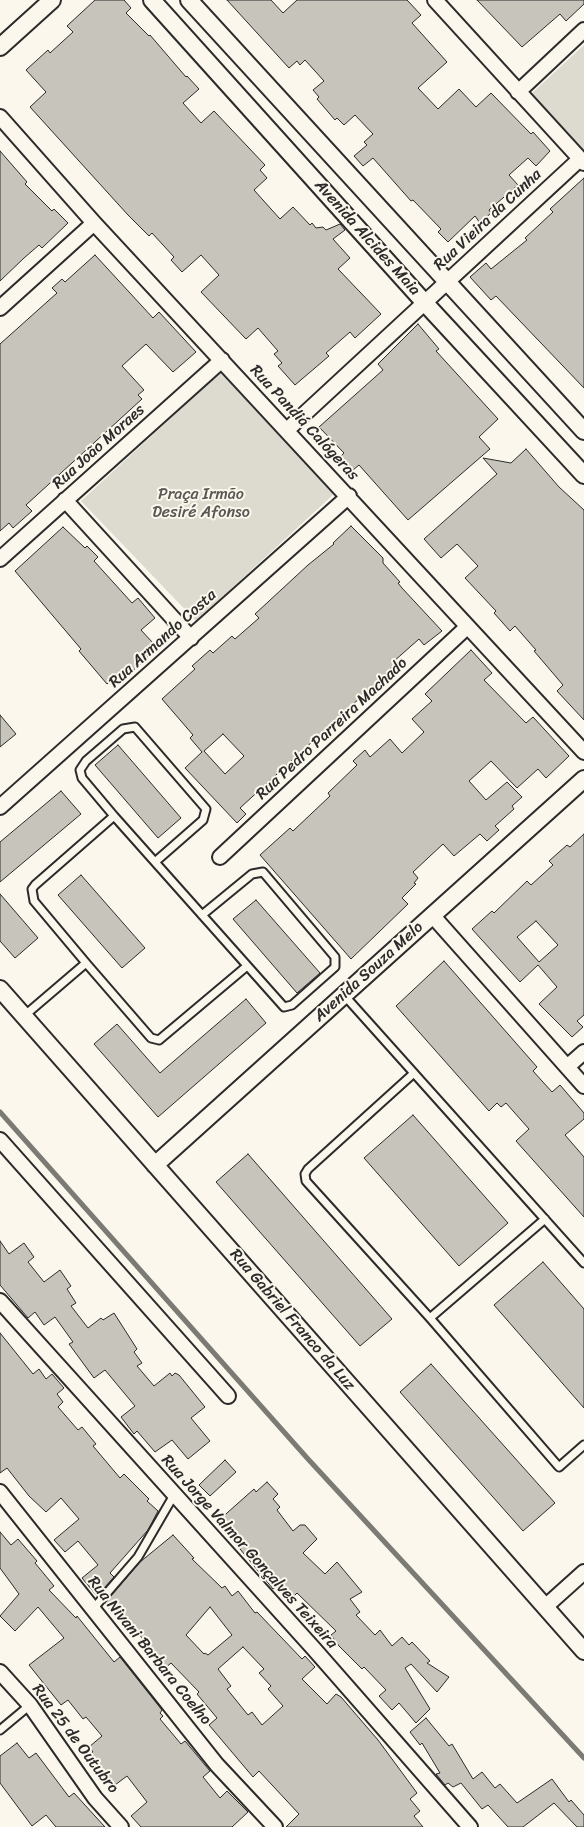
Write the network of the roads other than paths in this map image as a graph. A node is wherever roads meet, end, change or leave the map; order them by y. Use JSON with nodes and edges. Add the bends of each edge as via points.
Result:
{"nodes":[{"id":1,"x":52,"y":0,"type":"edge"},
{"id":2,"x":152,"y":0,"type":"edge"},
{"id":3,"x":188,"y":0,"type":"edge"},
{"id":4,"x":435,"y":0,"type":"edge"},
{"id":5,"x":584,"y":30,"type":"edge"},
{"id":6,"x":0,"y":47,"type":"edge"},
{"id":7,"x":518,"y":92,"type":"junction"},
{"id":8,"x":0,"y":117,"type":"edge"},
{"id":9,"x":582,"y":161,"type":"edge"},
{"id":10,"x":94,"y":223,"type":"junction"},
{"id":11,"x":447,"y":281,"type":"junction"},
{"id":12,"x":424,"y":302,"type":"junction"},
{"id":13,"x":0,"y":308,"type":"edge"},
{"id":14,"x":222,"y":360,"type":"junction"},
{"id":15,"x":287,"y":430,"type":"junction"},
{"id":16,"x":584,"y":431,"type":"edge"},
{"id":17,"x":584,"y":475,"type":"edge"},
{"id":18,"x":349,"y":496,"type":"junction"},
{"id":19,"x":65,"y":500,"type":"junction"},
{"id":20,"x":0,"y":559,"type":"edge"},
{"id":21,"x":467,"y":627,"type":"junction"},
{"id":22,"x":191,"y":638,"type":"junction"},
{"id":23,"x":584,"y":752,"type":"edge"},
{"id":24,"x":584,"y":778,"type":"edge"},
{"id":25,"x":0,"y":806,"type":"edge"},
{"id":26,"x":114,"y":816,"type":"junction"},
{"id":27,"x":220,"y":857,"type":"dead end"},
{"id":28,"x":154,"y":862,"type":"junction"},
{"id":29,"x":202,"y":915,"type":"junction"},
{"id":30,"x":432,"y":915,"type":"junction"},
{"id":31,"x":86,"y":963,"type":"junction"},
{"id":32,"x":247,"y":966,"type":"junction"},
{"id":33,"x":0,"y":989,"type":"edge"},
{"id":34,"x":344,"y":995,"type":"junction"},
{"id":35,"x":24,"y":1016,"type":"junction"},
{"id":36,"x":584,"y":1052,"type":"edge"},
{"id":37,"x":567,"y":1067,"type":"junction"},
{"id":38,"x":414,"y":1073,"type":"junction"},
{"id":39,"x":584,"y":1086,"type":"edge"},
{"id":40,"x":0,"y":1140,"type":"edge"},
{"id":41,"x":155,"y":1165,"type":"junction"},
{"id":42,"x":544,"y":1219,"type":"junction"},
{"id":43,"x":584,"y":1263,"type":"edge"},
{"id":44,"x":0,"y":1302,"type":"edge"},
{"id":45,"x":430,"y":1318,"type":"junction"},
{"id":46,"x":228,"y":1396,"type":"dead end"},
{"id":47,"x":584,"y":1445,"type":"edge"},
{"id":48,"x":0,"y":1492,"type":"edge"},
{"id":49,"x":174,"y":1495,"type":"junction"},
{"id":50,"x":584,"y":1572,"type":"edge"},
{"id":51,"x":545,"y":1607,"type":"junction"},
{"id":52,"x":93,"y":1609,"type":"junction"},
{"id":53,"x":584,"y":1651,"type":"edge"},
{"id":54,"x":0,"y":1672,"type":"edge"},
{"id":55,"x":30,"y":1705,"type":"junction"},
{"id":56,"x":0,"y":1730,"type":"edge"},
{"id":57,"x":121,"y":1827,"type":"edge"},
{"id":58,"x":275,"y":1827,"type":"edge"},
{"id":59,"x":470,"y":1827,"type":"edge"}],
"edges":[{"from":1,"to":6,"type":"street"},
{"from":2,"to":12,"type":"street","name":"Avenida Alcides Maia"},
{"from":3,"to":11,"type":"street","name":"Avenida Alcides Maia"},
{"from":4,"to":7,"type":"street"},
{"from":5,"to":7,"type":"street"},
{"from":7,"to":9,"type":"street"},
{"from":8,"to":10,"type":"street","name":"Rua Pandiá Calógeras"},
{"from":9,"to":11,"type":"street","name":"Rua Vieira da Cunha"},
{"from":10,"to":13,"type":"street"},
{"from":10,"to":14,"type":"street","name":"Rua Pandiá Calógeras"},
{"from":11,"to":12,"type":"street","name":"Rua Vieira da Cunha"},
{"from":11,"to":16,"type":"street","name":"Avenida Alcides Maia"},
{"from":12,"to":15,"type":"street","name":"Rua Vieira da Cunha"},
{"from":12,"to":17,"type":"street","name":"Avenida Alcides Maia"},
{"from":14,"to":15,"type":"street","name":"Rua Pandiá Calógeras"},
{"from":14,"to":19,"type":"street","name":"Rua João Moraes"},
{"from":15,"to":18,"type":"street","name":"Rua Pandiá Calógeras"},
{"from":18,"to":21,"type":"street","name":"Rua Pandiá Calógeras"},
{"from":18,"to":22,"type":"street","name":"Rua Armando Costa"},
{"from":19,"to":20,"type":"street","name":"Rua João Moraes"},
{"from":19,"to":22,"type":"street"},
{"from":21,"to":23,"type":"street","name":"Rua Pandiá Calógeras"},
{"from":21,"to":27,"type":"street","name":"Rua Pedro Parreira Machado"},
{"from":22,"to":25,"type":"street","name":"Rua Armando Costa"},
{"from":24,"to":30,"type":"street","name":"Avenida Souza Melo"},
{"from":26,"to":28,"type":"lane"},
{"from":26,"to":28,"type":"lane","via":[[82,778],[80,770],[124,729],[135,727],[206,808],[203,820]]},
{"from":26,"to":31,"type":"lane","via":[[32,890],[34,901]]},
{"from":28,"to":29,"type":"lane"},
{"from":29,"to":32,"type":"lane"},
{"from":29,"to":32,"type":"lane","via":[[252,874],[263,872],[337,963],[333,970],[286,1007]]},
{"from":30,"to":34,"type":"street","name":"Avenida Souza Melo"},
{"from":30,"to":37,"type":"street"},
{"from":31,"to":32,"type":"lane","via":[[151,1038],[159,1040]]},
{"from":31,"to":35,"type":"lane"},
{"from":33,"to":35,"type":"street","name":"Rua Gabriel Franco da Luz"},
{"from":34,"to":38,"type":"lane"},
{"from":34,"to":41,"type":"street","name":"Avenida Souza Melo"},
{"from":35,"to":41,"type":"street","name":"Rua Gabriel Franco da Luz"},
{"from":36,"to":37,"type":"street"},
{"from":37,"to":39,"type":"street"},
{"from":38,"to":42,"type":"lane"},
{"from":38,"to":45,"type":"lane","via":[[305,1174],[306,1181]]},
{"from":40,"to":46,"type":"street"},
{"from":41,"to":51,"type":"street","name":"Rua Gabriel Franco da Luz"},
{"from":42,"to":43,"type":"lane"},
{"from":42,"to":45,"type":"lane"},
{"from":44,"to":49,"type":"street","name":"Rua Jorge Valmor Gonçalves Teixeira"},
{"from":45,"to":47,"type":"lane","via":[[559,1467]]},
{"from":48,"to":52,"type":"street","name":"Rua Nivani Barbara Coelho"},
{"from":49,"to":52,"type":"lane","via":[[138,1557]]},
{"from":49,"to":59,"type":"street","name":"Rua Jorge Valmor Gonçalves Teixeira"},
{"from":50,"to":51,"type":"street"},
{"from":51,"to":53,"type":"street","name":"Rua Gabriel Franco da Luz"},
{"from":52,"to":58,"type":"street","name":"Rua Nivani Barbara Coelho","via":[[217,1765]]},
{"from":54,"to":55,"type":"street","name":"Rua 25 de Outubro"},
{"from":55,"to":56,"type":"lane"},
{"from":55,"to":57,"type":"street","name":"Rua 25 de Outubro","via":[[95,1798]]}]}
